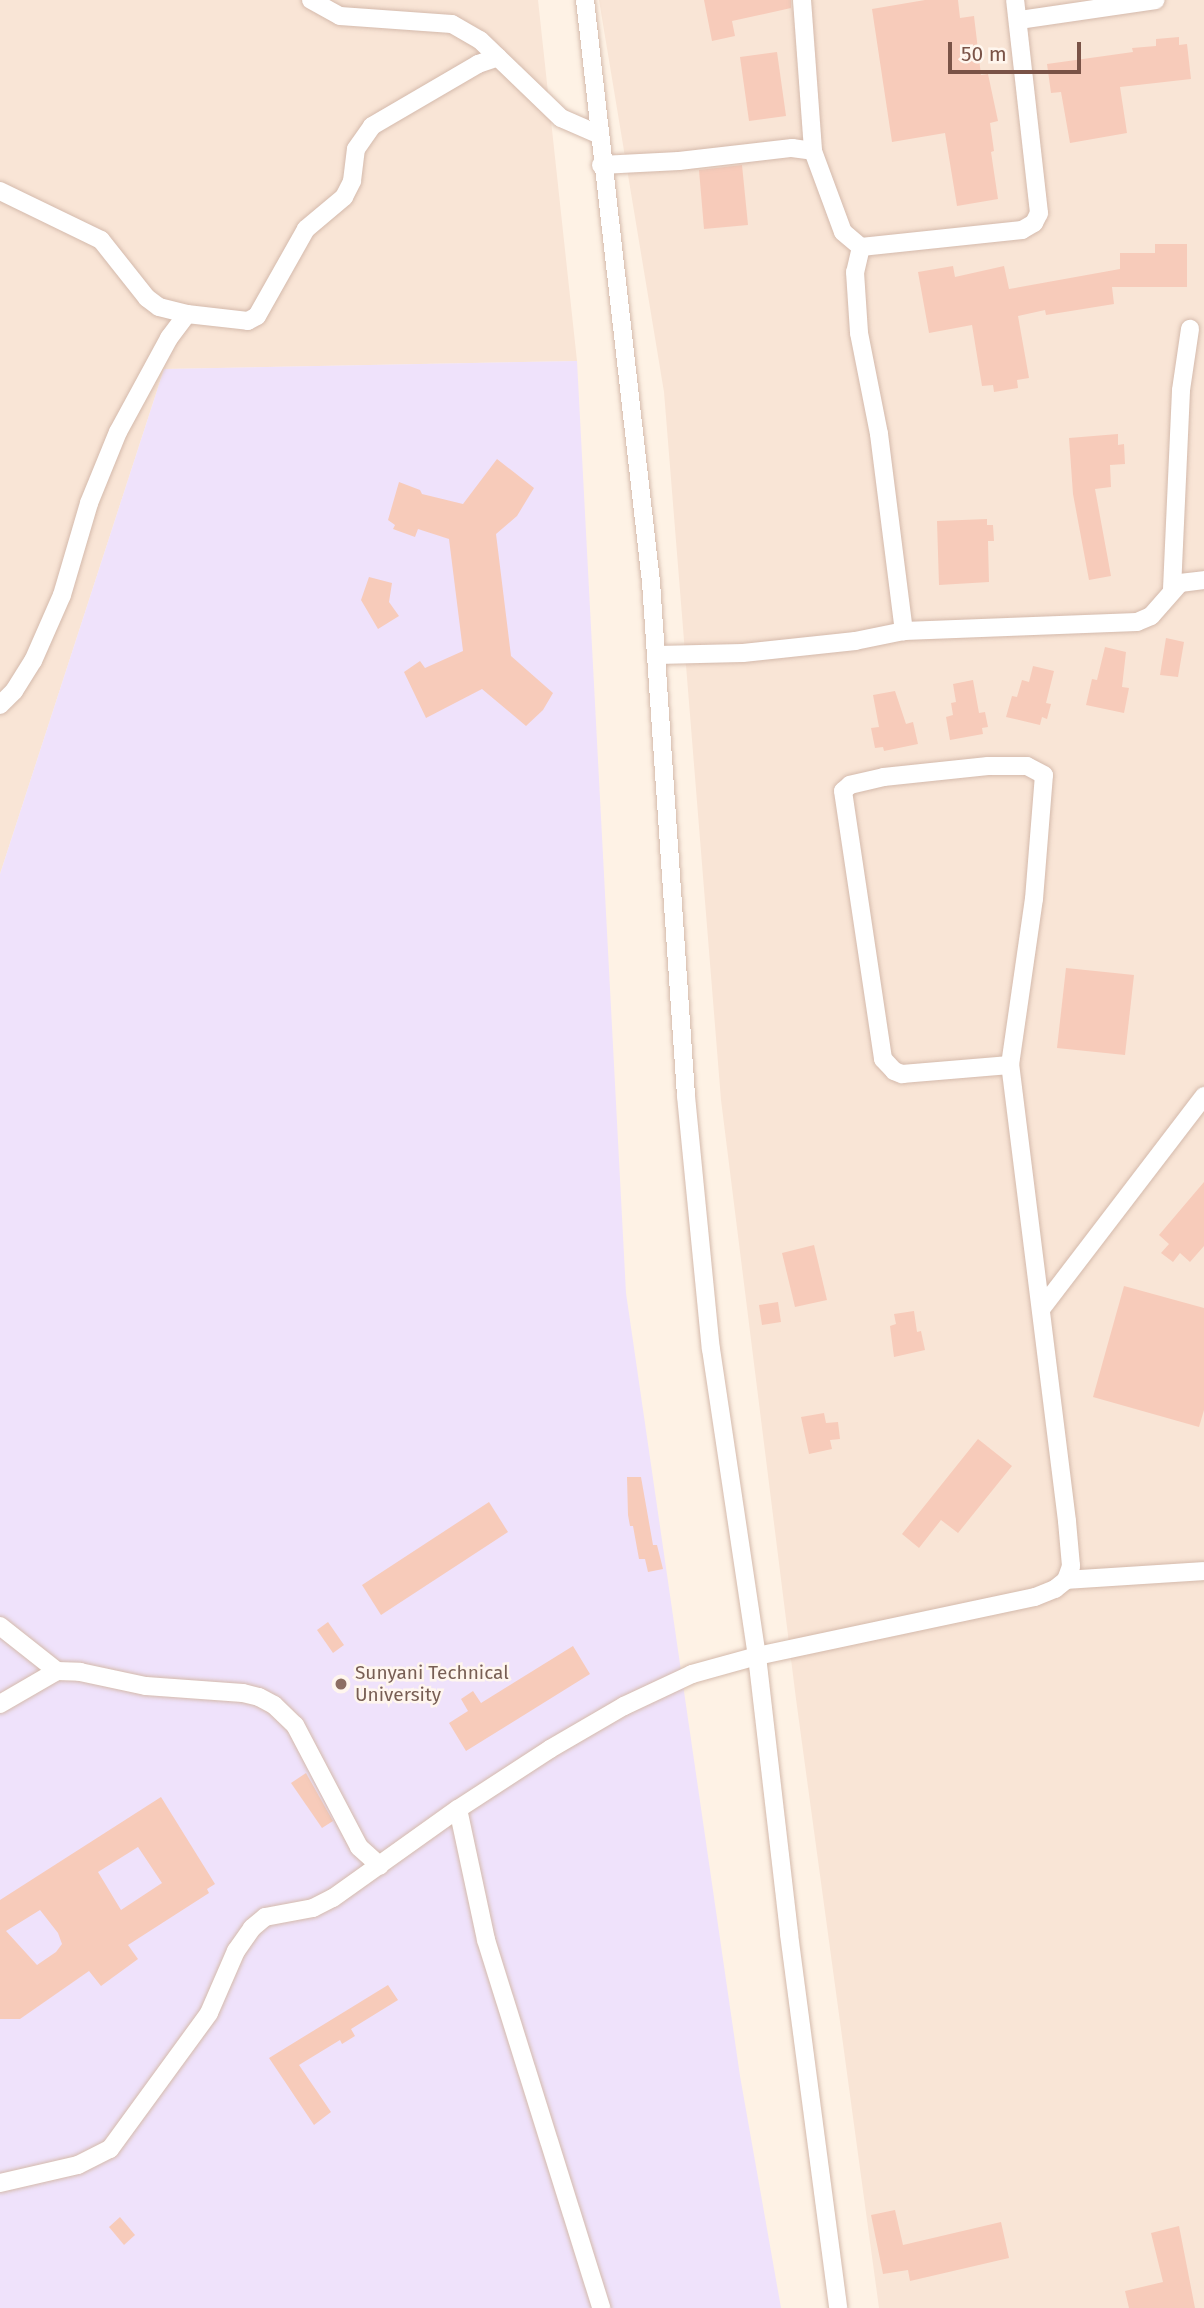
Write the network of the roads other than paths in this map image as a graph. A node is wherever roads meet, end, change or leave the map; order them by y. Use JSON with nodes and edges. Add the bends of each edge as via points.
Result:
{"nodes":[{"id":1,"x":311,"y":0,"type":"edge"},
{"id":2,"x":585,"y":0,"type":"edge"},
{"id":3,"x":802,"y":0,"type":"edge"},
{"id":4,"x":1015,"y":0,"type":"edge"},
{"id":5,"x":1156,"y":0,"type":"edge"},
{"id":6,"x":1019,"y":20,"type":"junction"},
{"id":7,"x":498,"y":57,"type":"junction"},
{"id":8,"x":598,"y":134,"type":"junction"},
{"id":9,"x":813,"y":151,"type":"junction"},
{"id":10,"x":601,"y":165,"type":"junction"},
{"id":11,"x":0,"y":191,"type":"edge"},
{"id":12,"x":861,"y":247,"type":"junction"},
{"id":13,"x":187,"y":314,"type":"junction"},
{"id":14,"x":1190,"y":329,"type":"dead end"},
{"id":15,"x":1204,"y":580,"type":"edge"},
{"id":16,"x":1172,"y":589,"type":"junction"},
{"id":17,"x":904,"y":631,"type":"junction"},
{"id":18,"x":657,"y":655,"type":"junction"},
{"id":19,"x":0,"y":705,"type":"edge"},
{"id":20,"x":1010,"y":1065,"type":"junction"},
{"id":21,"x":1204,"y":1096,"type":"edge"},
{"id":22,"x":1042,"y":1308,"type":"junction"},
{"id":23,"x":1204,"y":1571,"type":"edge"},
{"id":24,"x":1066,"y":1580,"type":"junction"},
{"id":25,"x":0,"y":1626,"type":"edge"},
{"id":26,"x":757,"y":1656,"type":"junction"},
{"id":27,"x":57,"y":1671,"type":"junction"},
{"id":28,"x":0,"y":1704,"type":"edge"},
{"id":29,"x":458,"y":1809,"type":"junction"},
{"id":30,"x":380,"y":1866,"type":"junction"},
{"id":31,"x":0,"y":2183,"type":"edge"},
{"id":32,"x":601,"y":2308,"type":"edge"},
{"id":33,"x":838,"y":2308,"type":"edge"}],
"edges":[{"from":1,"to":7,"type":"street","via":[[340,16],[452,24]]},
{"from":2,"to":8,"type":"street"},
{"from":3,"to":9,"type":"street"},
{"from":4,"to":6,"type":"street"},
{"from":5,"to":6,"type":"street"},
{"from":6,"to":12,"type":"street","via":[[1039,213],[1034,223],[1022,230]]},
{"from":7,"to":8,"type":"street","via":[[561,118]]},
{"from":7,"to":13,"type":"street","via":[[372,126],[356,149],[352,181],[344,197],[306,229],[257,316],[248,321]]},
{"from":8,"to":10,"type":"street"},
{"from":9,"to":10,"type":"street","via":[[792,148]]},
{"from":9,"to":12,"type":"street","via":[[843,232]]},
{"from":10,"to":18,"type":"street"},
{"from":11,"to":13,"type":"street","via":[[101,240],[152,303]]},
{"from":12,"to":17,"type":"street","via":[[855,272],[859,333],[879,434]]},
{"from":13,"to":19,"type":"street","via":[[118,432],[89,503],[62,596],[33,661]]},
{"from":14,"to":16,"type":"street","via":[[1181,390]]},
{"from":15,"to":16,"type":"street","via":[[1180,583]]},
{"from":16,"to":17,"type":"street","via":[[1151,615],[1137,622]]},
{"from":17,"to":18,"type":"street","via":[[743,653]]},
{"from":18,"to":26,"type":"street","via":[[686,1096],[711,1349]]},
{"from":20,"to":20,"type":"street","via":[[1034,899],[1045,775],[1027,766],[988,766],[884,776],[850,785],[843,791],[883,1059],[901,1074]]},
{"from":20,"to":22,"type":"street"},
{"from":21,"to":22,"type":"street"},
{"from":22,"to":24,"type":"street","via":[[1071,1566]]},
{"from":23,"to":24,"type":"street"},
{"from":24,"to":26,"type":"street","via":[[1035,1598]]},
{"from":25,"to":27,"type":"street"},
{"from":26,"to":29,"type":"street","via":[[692,1674],[624,1706]]},
{"from":26,"to":33,"type":"street"},
{"from":27,"to":28,"type":"street"},
{"from":27,"to":30,"type":"street","via":[[146,1686],[243,1693],[274,1705],[295,1725],[359,1847]]},
{"from":29,"to":30,"type":"street"},
{"from":29,"to":32,"type":"street","via":[[486,1940]]},
{"from":30,"to":31,"type":"street","via":[[313,1908],[265,1917],[252,1928],[236,1951],[209,2013],[110,2149],[78,2165]]}]}
